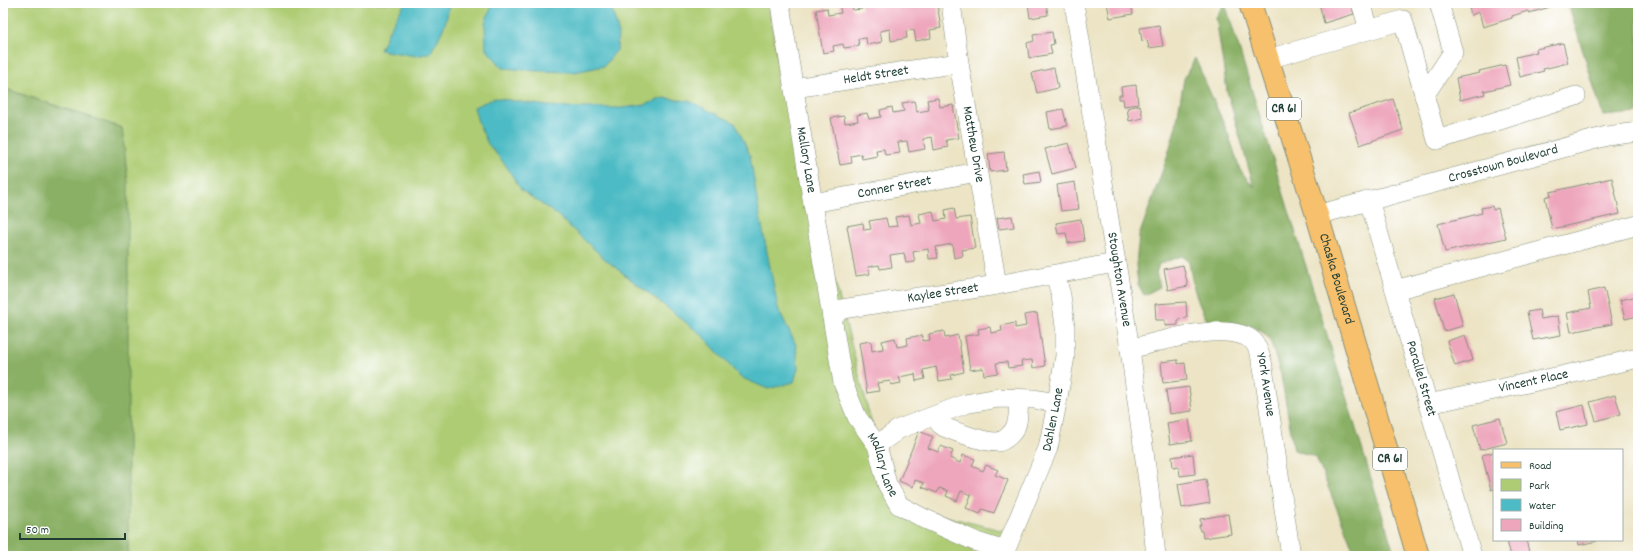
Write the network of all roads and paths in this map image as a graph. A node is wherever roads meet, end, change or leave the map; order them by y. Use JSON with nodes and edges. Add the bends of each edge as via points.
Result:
{"nodes":[{"id":1,"x":780,"y":3,"type":"edge"},
{"id":2,"x":951,"y":3,"type":"edge"},
{"id":3,"x":1074,"y":3,"type":"edge"},
{"id":4,"x":1250,"y":3,"type":"edge"},
{"id":5,"x":1361,"y":3,"type":"edge"},
{"id":6,"x":1439,"y":3,"type":"edge"},
{"id":7,"x":1369,"y":29,"type":"junction"},
{"id":8,"x":1268,"y":59,"type":"junction"},
{"id":9,"x":959,"y":63,"type":"junction"},
{"id":10,"x":794,"y":88,"type":"junction"},
{"id":11,"x":1424,"y":96,"type":"junction"},
{"id":12,"x":1576,"y":96,"type":"dead end"},
{"id":13,"x":1638,"y":132,"type":"edge"},
{"id":14,"x":977,"y":172,"type":"junction"},
{"id":15,"x":1369,"y":200,"type":"junction"},
{"id":16,"x":813,"y":203,"type":"junction"},
{"id":17,"x":1317,"y":215,"type":"junction"},
{"id":18,"x":1638,"y":225,"type":"edge"},
{"id":19,"x":1115,"y":263,"type":"junction"},
{"id":20,"x":1055,"y":275,"type":"junction"},
{"id":21,"x":997,"y":285,"type":"junction"},
{"id":22,"x":1395,"y":290,"type":"junction"},
{"id":23,"x":832,"y":317,"type":"junction"},
{"id":24,"x":1130,"y":349,"type":"junction"},
{"id":25,"x":1638,"y":358,"type":"edge"},
{"id":26,"x":1018,"y":399,"type":"junction"},
{"id":27,"x":1057,"y":403,"type":"junction"},
{"id":28,"x":1428,"y":404,"type":"junction"},
{"id":29,"x":935,"y":416,"type":"junction"},
{"id":30,"x":877,"y":445,"type":"junction"},
{"id":31,"x":1004,"y":554,"type":"edge"},
{"id":32,"x":1156,"y":556,"type":"edge"},
{"id":33,"x":1291,"y":556,"type":"edge"},
{"id":34,"x":1418,"y":556,"type":"edge"},
{"id":35,"x":1472,"y":556,"type":"edge"}],
"edges":[{"from":1,"to":10,"type":"street","name":"Mallory Lane"},
{"from":2,"to":9,"type":"street","name":"Matthew Drive"},
{"from":3,"to":19,"type":"street","name":"Stoughton Avenue"},
{"from":4,"to":8,"type":"main road","name":"Chaska Boulevard","number":"CR 61"},
{"from":5,"to":7,"type":"street"},
{"from":6,"to":11,"type":"street","via":[[1453,52]]},
{"from":7,"to":8,"type":"street"},
{"from":7,"to":11,"type":"street","via":[[1403,20]]},
{"from":8,"to":17,"type":"main road","name":"Chaska Boulevard","number":"CR 61"},
{"from":9,"to":10,"type":"street","name":"Heldt Street"},
{"from":9,"to":14,"type":"street","name":"Matthew Drive"},
{"from":10,"to":16,"type":"street","name":"Mallory Lane"},
{"from":11,"to":12,"type":"street","via":[[1437,140]]},
{"from":13,"to":15,"type":"street","name":"Crosstown Boulevard","via":[[1607,136]]},
{"from":14,"to":16,"type":"street","name":"Conner Street"},
{"from":14,"to":21,"type":"street","name":"Matthew Drive"},
{"from":15,"to":17,"type":"street","name":"Crosstown Boulevard"},
{"from":15,"to":22,"type":"street","name":"Parallel Street"},
{"from":16,"to":23,"type":"street","name":"Mallory Lane"},
{"from":17,"to":34,"type":"main road","name":"Chaska Boulevard","number":"CR 61"},
{"from":18,"to":22,"type":"street"},
{"from":19,"to":20,"type":"street","name":"Kaylee Street"},
{"from":19,"to":24,"type":"street","name":"Stoughton Avenue"},
{"from":20,"to":21,"type":"street","name":"Kaylee Street"},
{"from":20,"to":27,"type":"street","name":"Dahlen Lane","via":[[1065,327],[1065,356]]},
{"from":21,"to":23,"type":"street","name":"Kaylee Street","via":[[842,309]]},
{"from":22,"to":28,"type":"street","name":"Parallel Street"},
{"from":23,"to":30,"type":"street","name":"Mallary Lane","via":[[843,383],[857,417]]},
{"from":24,"to":32,"type":"street","name":"Stoughton Avenue"},
{"from":24,"to":33,"type":"street","name":"York Avenue","via":[[1187,334],[1217,332],[1240,334],[1254,342],[1262,360]]},
{"from":25,"to":28,"type":"street","name":"Vincent Place"},
{"from":26,"to":27,"type":"street"},
{"from":26,"to":29,"type":"street","via":[[998,398],[965,404]]},
{"from":26,"to":29,"type":"street","via":[[1016,426],[1006,438],[998,442],[944,427]]},
{"from":27,"to":31,"type":"street","name":"Dahlen Lane","via":[[1048,448]]},
{"from":28,"to":35,"type":"street","name":"Parallel Street"},
{"from":29,"to":30,"type":"street","via":[[899,429]]},
{"from":30,"to":31,"type":"street","name":"Mallary Lane","via":[[887,484],[899,505]]}]}
